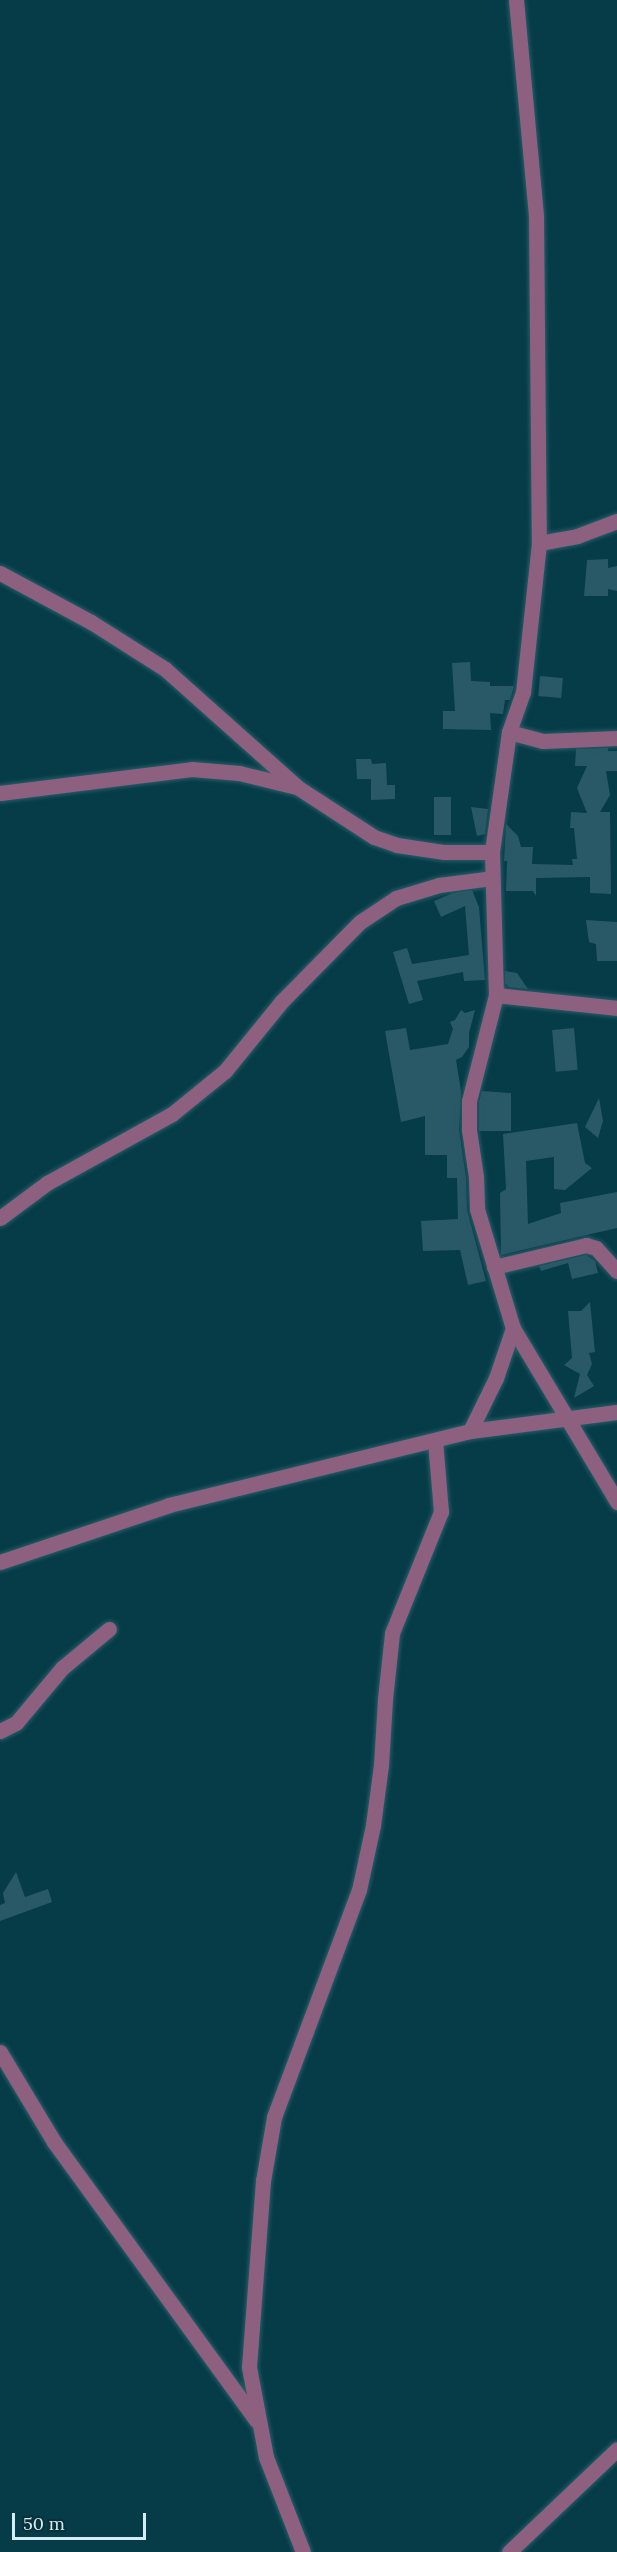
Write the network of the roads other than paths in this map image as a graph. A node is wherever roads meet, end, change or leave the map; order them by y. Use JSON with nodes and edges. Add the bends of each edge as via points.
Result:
{"nodes":[{"id":1,"x":516,"y":0,"type":"edge"},
{"id":2,"x":617,"y":521,"type":"edge"},
{"id":3,"x":539,"y":543,"type":"junction"},
{"id":4,"x":0,"y":573,"type":"edge"},
{"id":5,"x":509,"y":732,"type":"junction"},
{"id":6,"x":617,"y":738,"type":"edge"},
{"id":7,"x":297,"y":787,"type":"junction"},
{"id":8,"x":0,"y":793,"type":"edge"},
{"id":9,"x":492,"y":852,"type":"junction"},
{"id":10,"x":492,"y":878,"type":"junction"},
{"id":11,"x":496,"y":995,"type":"junction"},
{"id":12,"x":617,"y":1008,"type":"edge"},
{"id":13,"x":0,"y":1218,"type":"edge"},
{"id":14,"x":494,"y":1267,"type":"junction"},
{"id":15,"x":617,"y":1271,"type":"edge"},
{"id":16,"x":513,"y":1328,"type":"junction"},
{"id":17,"x":613,"y":1415,"type":"edge"},
{"id":18,"x":567,"y":1419,"type":"junction"},
{"id":19,"x":470,"y":1431,"type":"junction"},
{"id":20,"x":435,"y":1440,"type":"junction"},
{"id":21,"x":617,"y":1502,"type":"edge"},
{"id":22,"x":0,"y":1562,"type":"edge"},
{"id":23,"x":109,"y":1629,"type":"dead end"},
{"id":24,"x":0,"y":1731,"type":"edge"},
{"id":25,"x":0,"y":2052,"type":"edge"},
{"id":26,"x":258,"y":2423,"type":"junction"},
{"id":27,"x":617,"y":2449,"type":"edge"},
{"id":28,"x":303,"y":2552,"type":"edge"},
{"id":29,"x":510,"y":2552,"type":"edge"}],
"edges":[{"from":1,"to":3,"type":"street","via":[[536,216]]},
{"from":2,"to":3,"type":"street","via":[[577,536]]},
{"from":3,"to":5,"type":"street","via":[[523,692]]},
{"from":4,"to":7,"type":"street","via":[[91,622],[165,669]]},
{"from":5,"to":6,"type":"street","via":[[543,741]]},
{"from":5,"to":9,"type":"street"},
{"from":7,"to":8,"type":"street","via":[[239,773],[192,770]]},
{"from":7,"to":9,"type":"street","via":[[374,837],[397,845],[444,852]]},
{"from":9,"to":10,"type":"street"},
{"from":10,"to":11,"type":"street"},
{"from":10,"to":13,"type":"street","via":[[439,885],[396,897],[360,922],[280,1002],[225,1071],[172,1114],[47,1183]]},
{"from":11,"to":12,"type":"street"},
{"from":11,"to":14,"type":"street","via":[[469,1101],[477,1209]]},
{"from":14,"to":15,"type":"street","via":[[585,1245],[596,1248]]},
{"from":14,"to":16,"type":"street"},
{"from":16,"to":18,"type":"street"},
{"from":16,"to":19,"type":"street","via":[[496,1378]]},
{"from":17,"to":18,"type":"street"},
{"from":18,"to":19,"type":"street"},
{"from":18,"to":21,"type":"street"},
{"from":19,"to":20,"type":"street"},
{"from":20,"to":22,"type":"street","via":[[169,1504]]},
{"from":20,"to":26,"type":"street","via":[[441,1512],[392,1634],[381,1765],[359,1890],[274,2117],[263,2181],[251,2321],[249,2367]]},
{"from":23,"to":24,"type":"street","via":[[62,1668],[16,1723]]},
{"from":25,"to":26,"type":"street","via":[[54,2142]]},
{"from":26,"to":28,"type":"street","via":[[266,2457]]},
{"from":27,"to":29,"type":"street"}]}
